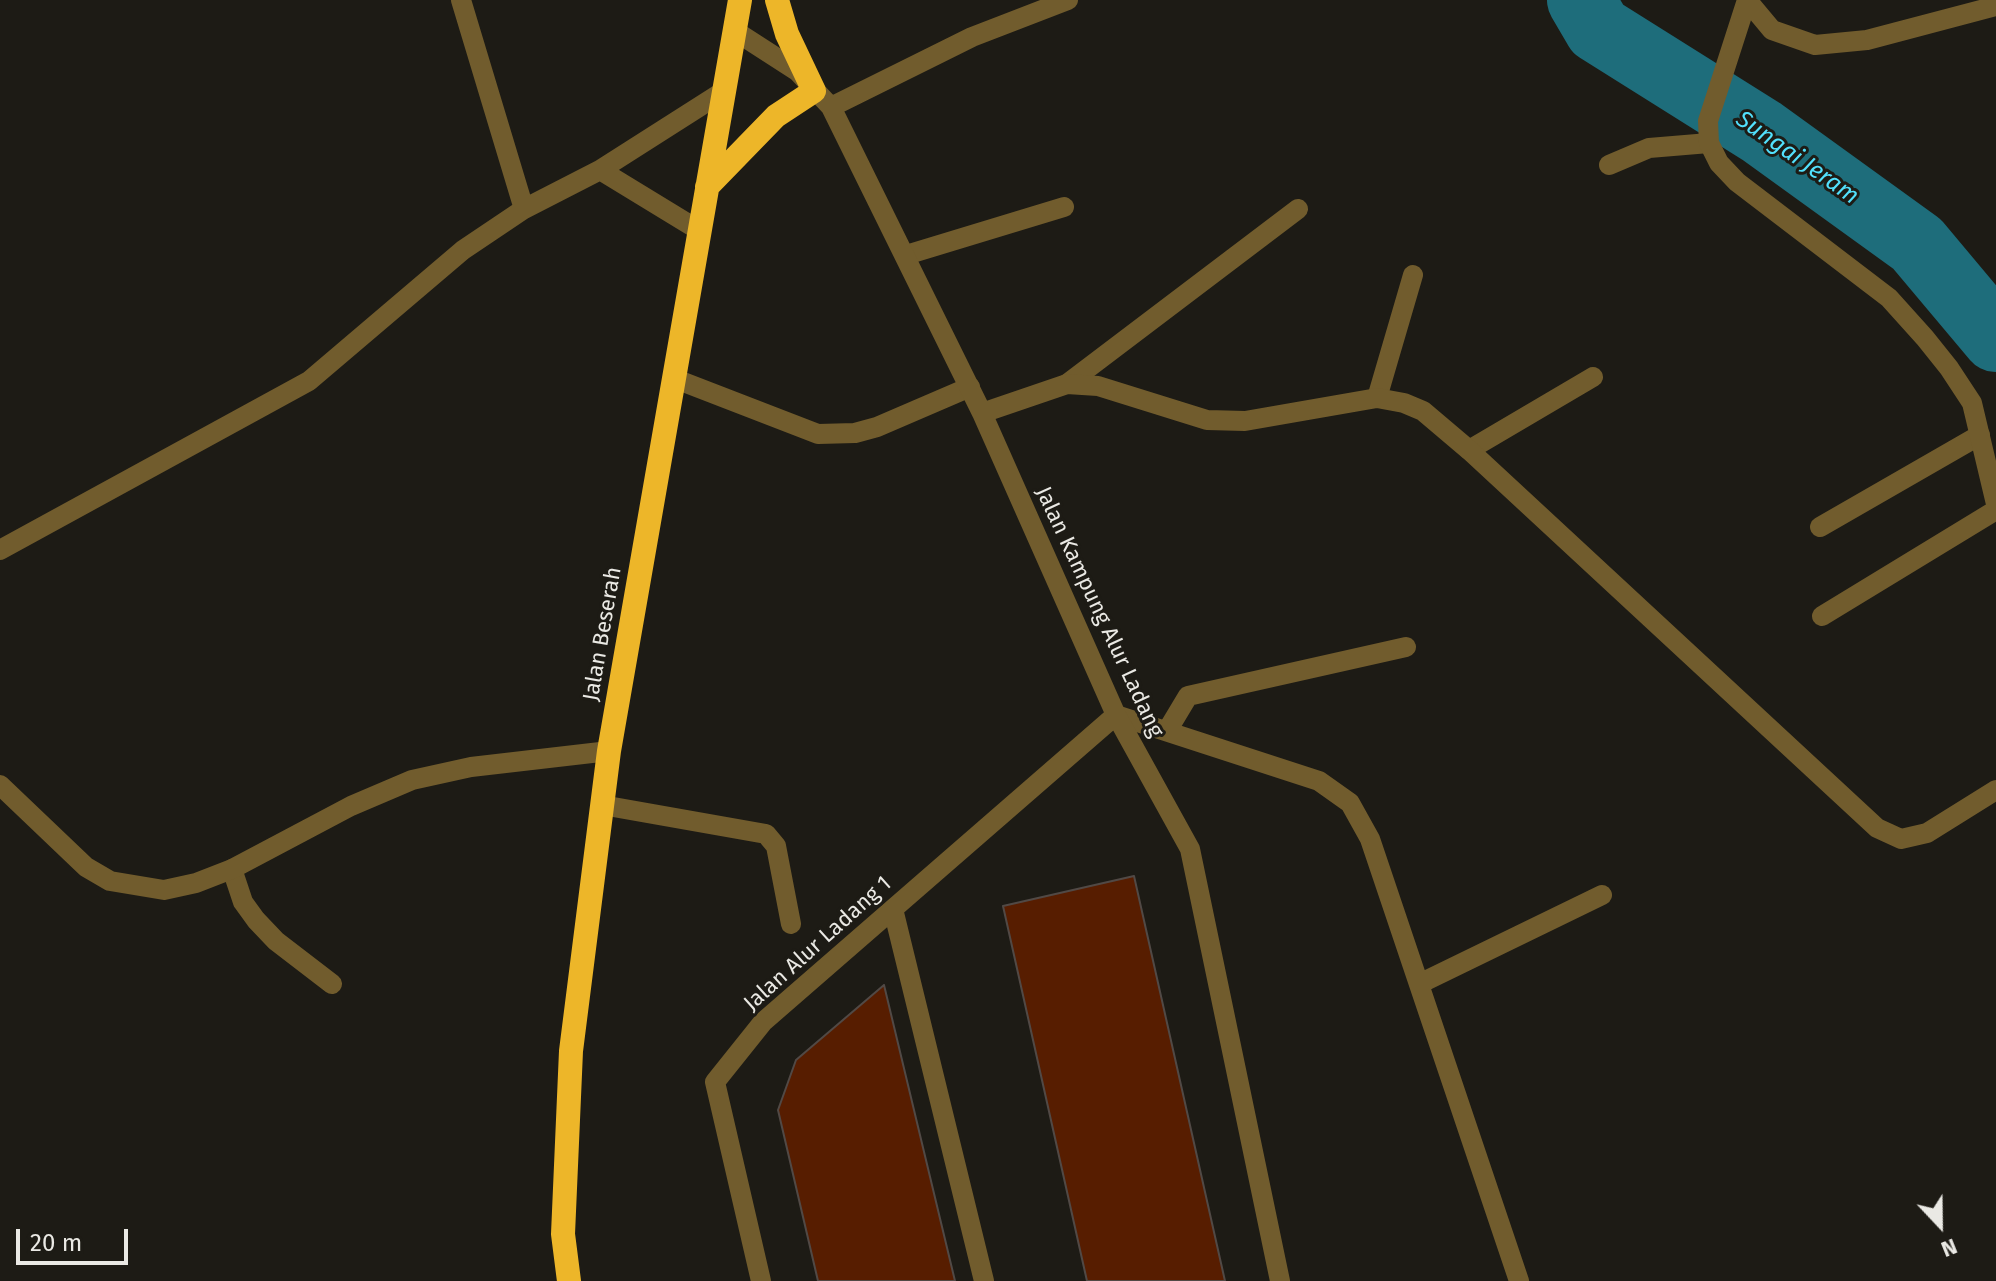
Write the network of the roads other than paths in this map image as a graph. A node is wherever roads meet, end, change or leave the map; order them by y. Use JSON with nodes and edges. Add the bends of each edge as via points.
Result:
{"nodes":[{"id":1,"x":461,"y":0,"type":"edge"},
{"id":2,"x":740,"y":0,"type":"edge"},
{"id":3,"x":777,"y":0,"type":"edge"},
{"id":4,"x":1068,"y":0,"type":"edge"},
{"id":5,"x":1747,"y":0,"type":"edge"},
{"id":6,"x":1996,"y":6,"type":"edge"},
{"id":7,"x":735,"y":31,"type":"junction"},
{"id":8,"x":724,"y":91,"type":"junction"},
{"id":9,"x":822,"y":99,"type":"junction"},
{"id":10,"x":1709,"y":143,"type":"junction"},
{"id":11,"x":1609,"y":165,"type":"dead end"},
{"id":12,"x":600,"y":170,"type":"junction"},
{"id":13,"x":707,"y":187,"type":"junction"},
{"id":14,"x":1064,"y":207,"type":"dead end"},
{"id":15,"x":524,"y":209,"type":"junction"},
{"id":16,"x":1298,"y":209,"type":"dead end"},
{"id":17,"x":700,"y":231,"type":"junction"},
{"id":18,"x":906,"y":255,"type":"junction"},
{"id":19,"x":1413,"y":275,"type":"dead end"},
{"id":20,"x":1593,"y":377,"type":"dead end"},
{"id":21,"x":673,"y":378,"type":"junction"},
{"id":22,"x":1067,"y":384,"type":"junction"},
{"id":23,"x":970,"y":387,"type":"junction"},
{"id":24,"x":1377,"y":398,"type":"junction"},
{"id":25,"x":982,"y":413,"type":"junction"},
{"id":26,"x":1980,"y":435,"type":"junction"},
{"id":27,"x":1469,"y":450,"type":"junction"},
{"id":28,"x":1996,"y":507,"type":"edge"},
{"id":29,"x":1820,"y":527,"type":"dead end"},
{"id":30,"x":0,"y":550,"type":"edge"},
{"id":31,"x":1822,"y":616,"type":"dead end"},
{"id":32,"x":1406,"y":647,"type":"dead end"},
{"id":33,"x":1116,"y":715,"type":"junction"},
{"id":34,"x":1167,"y":731,"type":"junction"},
{"id":35,"x":609,"y":751,"type":"junction"},
{"id":36,"x":0,"y":785,"type":"edge"},
{"id":37,"x":1996,"y":790,"type":"edge"},
{"id":38,"x":602,"y":805,"type":"junction"},
{"id":39,"x":232,"y":869,"type":"junction"},
{"id":40,"x":1602,"y":895,"type":"dead end"},
{"id":41,"x":893,"y":909,"type":"junction"},
{"id":42,"x":791,"y":924,"type":"dead end"},
{"id":43,"x":332,"y":984,"type":"dead end"},
{"id":44,"x":1419,"y":984,"type":"junction"},
{"id":45,"x":569,"y":1281,"type":"edge"},
{"id":46,"x":761,"y":1281,"type":"edge"},
{"id":47,"x":984,"y":1281,"type":"edge"},
{"id":48,"x":1280,"y":1281,"type":"edge"},
{"id":49,"x":1519,"y":1281,"type":"edge"}],
"edges":[{"from":1,"to":15,"type":"street"},
{"from":2,"to":7,"type":"highway","name":"Jalan Beserah"},
{"from":3,"to":9,"type":"highway","via":[[787,34]]},
{"from":4,"to":9,"type":"street"},
{"from":5,"to":6,"type":"street","via":[[1772,30],[1815,45],[1867,40]]},
{"from":5,"to":10,"type":"street","via":[[1708,121]]},
{"from":7,"to":8,"type":"highway","name":"Jalan Beserah"},
{"from":7,"to":9,"type":"street","name":"Jalan Kampung Alur Ladang","via":[[797,71]]},
{"from":8,"to":12,"type":"street"},
{"from":8,"to":13,"type":"highway","name":"Jalan Beserah"},
{"from":9,"to":13,"type":"highway","via":[[776,116]]},
{"from":9,"to":18,"type":"street","name":"Jalan Kampung Alur Ladang"},
{"from":10,"to":11,"type":"street","via":[[1649,148]]},
{"from":10,"to":26,"type":"street","via":[[1737,182],[1889,298],[1949,368],[1972,403]]},
{"from":12,"to":15,"type":"street"},
{"from":12,"to":17,"type":"street"},
{"from":13,"to":17,"type":"highway","name":"Jalan Beserah"},
{"from":14,"to":18,"type":"street"},
{"from":15,"to":30,"type":"street","via":[[463,250],[309,381]]},
{"from":16,"to":22,"type":"street"},
{"from":17,"to":21,"type":"highway","name":"Jalan Beserah"},
{"from":18,"to":23,"type":"street","name":"Jalan Kampung Alur Ladang"},
{"from":19,"to":24,"type":"street"},
{"from":20,"to":27,"type":"street"},
{"from":21,"to":23,"type":"street","via":[[818,434],[877,427]]},
{"from":21,"to":35,"type":"highway","name":"Jalan Beserah"},
{"from":22,"to":24,"type":"street","via":[[1098,386],[1207,420],[1245,421]]},
{"from":22,"to":25,"type":"street"},
{"from":23,"to":25,"type":"street","name":"Jalan Kampung Alur Ladang"},
{"from":24,"to":27,"type":"street","via":[[1423,411]]},
{"from":25,"to":33,"type":"street","name":"Jalan Kampung Alur Ladang"},
{"from":26,"to":28,"type":"street"},
{"from":26,"to":29,"type":"street"},
{"from":27,"to":37,"type":"street","via":[[1877,828],[1901,839],[1927,833]]},
{"from":28,"to":31,"type":"street"},
{"from":32,"to":34,"type":"street","via":[[1188,696]]},
{"from":33,"to":34,"type":"street"},
{"from":33,"to":41,"type":"street","name":"Jalan Alur Ladang 1"},
{"from":33,"to":48,"type":"street","name":"Jalan Kampung Alur Ladang","via":[[1190,849]]},
{"from":34,"to":44,"type":"street","via":[[1319,781],[1350,803],[1370,839]]},
{"from":35,"to":38,"type":"highway","name":"Jalan Beserah"},
{"from":35,"to":39,"type":"street","via":[[471,767],[412,780]]},
{"from":36,"to":39,"type":"street","via":[[86,867],[110,881],[164,890]]},
{"from":38,"to":42,"type":"street","via":[[766,834],[776,846]]},
{"from":38,"to":45,"type":"highway","name":"Jalan Beserah","via":[[571,1051],[563,1234]]},
{"from":39,"to":43,"type":"street","via":[[243,902],[256,920]]},
{"from":40,"to":44,"type":"street"},
{"from":41,"to":46,"type":"street","name":"Jalan Alur Ladang 1","via":[[763,1022],[715,1082]]},
{"from":41,"to":47,"type":"street"},
{"from":44,"to":49,"type":"street"}]}
